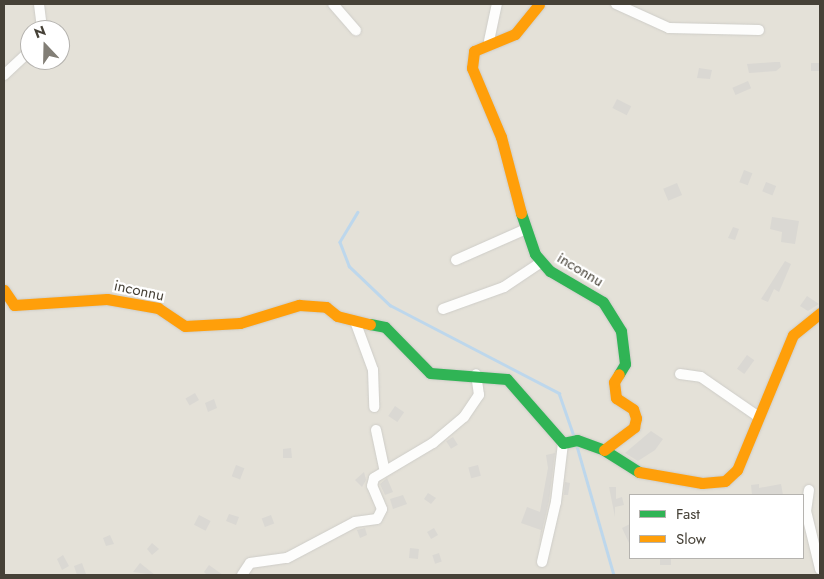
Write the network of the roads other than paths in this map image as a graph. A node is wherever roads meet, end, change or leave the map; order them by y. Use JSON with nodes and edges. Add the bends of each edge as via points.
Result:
{"nodes":[{"id":1,"x":39,"y":4,"type":"edge"},
{"id":2,"x":334,"y":4,"type":"edge"},
{"id":3,"x":497,"y":4,"type":"edge"},
{"id":4,"x":539,"y":4,"type":"edge"},
{"id":5,"x":616,"y":4,"type":"edge"},
{"id":6,"x":41,"y":20,"type":"edge"},
{"id":7,"x":356,"y":30,"type":"dead end"},
{"id":8,"x":759,"y":30,"type":"dead end"},
{"id":9,"x":489,"y":41,"type":"junction"},
{"id":10,"x":20,"y":60,"type":"edge"},
{"id":11,"x":4,"y":75,"type":"edge"},
{"id":12,"x":526,"y":229,"type":"junction"},
{"id":13,"x":456,"y":260,"type":"dead end"},
{"id":14,"x":540,"y":263,"type":"junction"},
{"id":15,"x":4,"y":290,"type":"edge"},
{"id":16,"x":442,"y":308,"type":"dead end"},
{"id":17,"x":820,"y":313,"type":"edge"},
{"id":18,"x":355,"y":321,"type":"junction"},
{"id":19,"x":476,"y":374,"type":"junction"},
{"id":20,"x":680,"y":374,"type":"dead end"},
{"id":21,"x":374,"y":407,"type":"dead end"},
{"id":22,"x":756,"y":415,"type":"junction"},
{"id":23,"x":376,"y":430,"type":"dead end"},
{"id":24,"x":569,"y":442,"type":"junction"},
{"id":25,"x":604,"y":450,"type":"junction"},
{"id":26,"x":384,"y":469,"type":"junction"},
{"id":27,"x":809,"y":490,"type":"dead end"},
{"id":28,"x":542,"y":562,"type":"dead end"},
{"id":29,"x":820,"y":569,"type":"edge"},
{"id":30,"x":242,"y":575,"type":"edge"}],
"edges":[{"from":1,"to":6,"type":"street"},
{"from":2,"to":7,"type":"street"},
{"from":3,"to":9,"type":"street"},
{"from":4,"to":9,"type":"street","via":[[515,34]]},
{"from":5,"to":8,"type":"street","via":[[669,28]]},
{"from":9,"to":12,"type":"street","name":"inconnu","via":[[474,50],[472,68],[501,137]]},
{"from":10,"to":11,"type":"street"},
{"from":12,"to":13,"type":"street"},
{"from":12,"to":14,"type":"street","name":"inconnu"},
{"from":14,"to":16,"type":"street","name":"inconnu","via":[[504,287]]},
{"from":14,"to":25,"type":"street","name":"inconnu","via":[[603,302],[621,331],[625,364],[614,382],[616,398],[633,409],[636,418],[634,427]]},
{"from":15,"to":18,"type":"street","name":"inconnu","via":[[14,305],[107,299],[158,308],[185,326],[196,327],[240,323],[299,305],[326,307]]},
{"from":17,"to":22,"type":"street","name":"inconnu","via":[[793,335],[774,390]]},
{"from":18,"to":19,"type":"street","name":"inconnu","via":[[385,327],[430,373],[440,377]]},
{"from":18,"to":21,"type":"street","via":[[373,370]]},
{"from":19,"to":24,"type":"street","name":"inconnu","via":[[507,378]]},
{"from":19,"to":26,"type":"street","via":[[479,395],[464,417],[433,443]]},
{"from":20,"to":22,"type":"street","via":[[701,377]]},
{"from":22,"to":25,"type":"street","name":"inconnu","via":[[737,470],[725,481],[702,483],[638,472]]},
{"from":23,"to":26,"type":"street"},
{"from":24,"to":25,"type":"street","name":"inconnu"},
{"from":24,"to":28,"type":"street"},
{"from":26,"to":30,"type":"street","via":[[372,483],[382,509],[377,519],[355,522],[287,558],[250,563]]},
{"from":27,"to":29,"type":"street","via":[[806,511]]}]}
